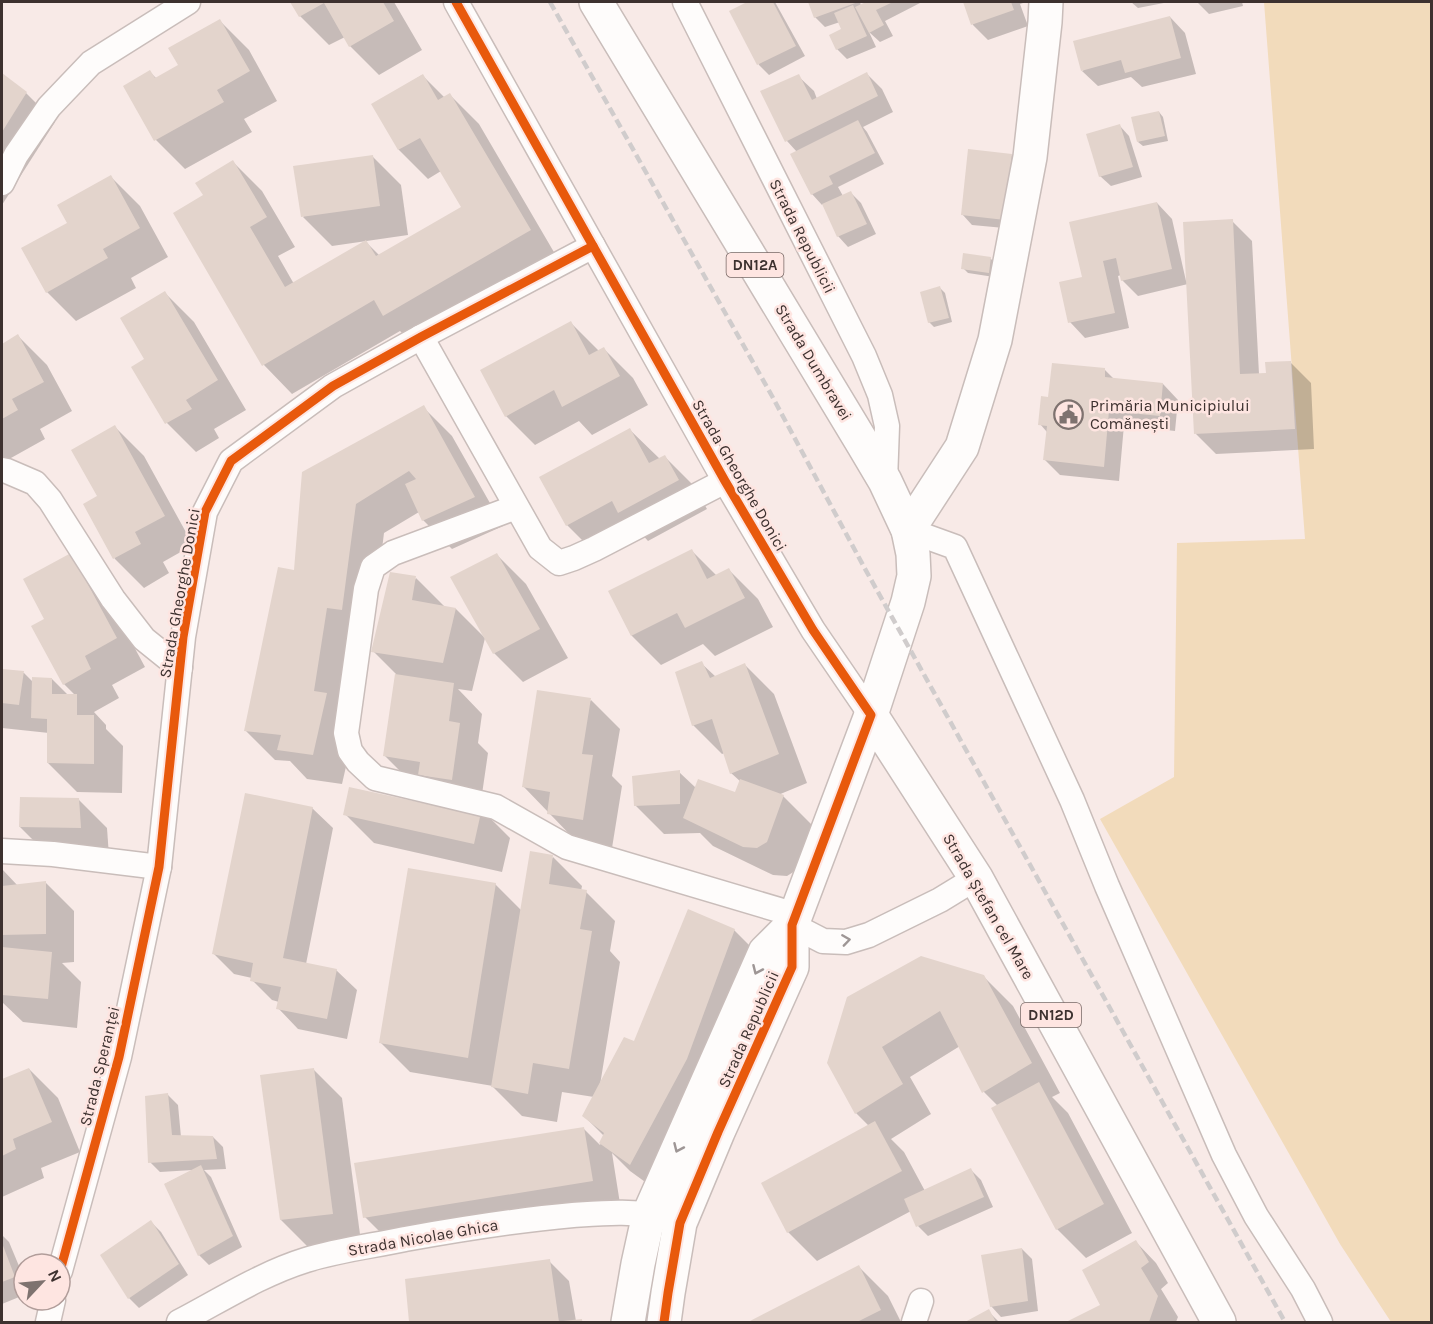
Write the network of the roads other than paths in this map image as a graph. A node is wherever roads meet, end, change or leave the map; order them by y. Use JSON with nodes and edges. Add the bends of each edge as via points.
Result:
{"nodes":[{"id":1,"x":188,"y":2,"type":"edge"},
{"id":2,"x":456,"y":2,"type":"edge"},
{"id":3,"x":596,"y":2,"type":"edge"},
{"id":4,"x":684,"y":2,"type":"edge"},
{"id":5,"x":1046,"y":2,"type":"edge"},
{"id":6,"x":2,"y":183,"type":"edge"},
{"id":7,"x":593,"y":246,"type":"junction"},
{"id":8,"x":421,"y":337,"type":"junction"},
{"id":9,"x":2,"y":470,"type":"edge"},
{"id":10,"x":725,"y":481,"type":"junction"},
{"id":11,"x":885,"y":481,"type":"junction"},
{"id":12,"x":516,"y":507,"type":"junction"},
{"id":13,"x":908,"y":530,"type":"junction"},
{"id":14,"x":180,"y":668,"type":"junction"},
{"id":15,"x":871,"y":715,"type":"junction"},
{"id":16,"x":2,"y":851,"type":"edge"},
{"id":17,"x":159,"y":867,"type":"junction"},
{"id":18,"x":976,"y":878,"type":"junction"},
{"id":19,"x":794,"y":920,"type":"junction"},
{"id":20,"x":649,"y":1214,"type":"junction"},
{"id":21,"x":680,"y":1223,"type":"junction"},
{"id":22,"x":65,"y":1252,"type":"edge"},
{"id":23,"x":204,"y":1316,"type":"edge"},
{"id":24,"x":179,"y":1323,"type":"edge"},
{"id":25,"x":628,"y":1323,"type":"edge"},
{"id":26,"x":664,"y":1323,"type":"edge"},
{"id":27,"x":1219,"y":1323,"type":"edge"},
{"id":28,"x":1320,"y":1323,"type":"edge"}],
"edges":[{"from":1,"to":6,"type":"street","via":[[91,63],[49,107]]},
{"from":2,"to":7,"type":"street","name":"Strada Gheorghe Donici"},
{"from":3,"to":11,"type":"main road","name":"Strada Dumbravei","number":"DN12A"},
{"from":4,"to":11,"type":"street","name":"Strada Republicii","via":[[868,366],[887,426]]},
{"from":5,"to":13,"type":"main road","via":[[1030,157],[995,340],[962,447]]},
{"from":7,"to":8,"type":"street","name":"Strada Gheorghe Donici"},
{"from":7,"to":10,"type":"street","name":"Strada Gheorghe Donici"},
{"from":8,"to":12,"type":"street"},
{"from":8,"to":14,"type":"street","name":"Strada Gheorghe Donici","via":[[333,386],[231,461],[205,512]]},
{"from":9,"to":14,"type":"street","via":[[35,483],[144,639]]},
{"from":10,"to":12,"type":"street","via":[[584,554],[559,563],[540,548]]},
{"from":10,"to":15,"type":"street","name":"Strada Gheorghe Donici","via":[[813,630]]},
{"from":11,"to":13,"type":"main road","name":"Strada Dumbravei","number":"DN12A"},
{"from":12,"to":19,"type":"street","via":[[393,553],[373,567],[366,589],[346,733],[350,751],[375,778],[496,807],[567,847]]},
{"from":13,"to":15,"type":"main road","name":"Strada Dumbravei","number":"DN12A","via":[[914,576]]},
{"from":13,"to":28,"type":"street","via":[[955,547],[1072,800],[1224,1155]]},
{"from":14,"to":17,"type":"street","name":"Strada Gheorghe Donici"},
{"from":15,"to":18,"type":"main road","name":"Strada Ștefan cel Mare","number":"DN12D"},
{"from":15,"to":19,"type":"main road","name":"Strada Republicii","number":"DN12A"},
{"from":16,"to":17,"type":"street"},
{"from":17,"to":22,"type":"street","name":"Strada Speranței","via":[[119,1057]]},
{"from":19,"to":18,"type":"street","one_way":true,"via":[[823,941],[846,942],[869,935]]},
{"from":18,"to":27,"type":"main road","name":"Strada Ștefan cel Mare","number":"DN12D"},
{"from":19,"to":20,"type":"main road","name":"Strada Republicii","number":"DN12A","one_way":true,"via":[[765,952]]},
{"from":19,"to":21,"type":"main road","name":"Strada Republicii","number":"DN12A","via":[[792,967]]},
{"from":20,"to":21,"type":"street","name":"Strada Nicolae Ghica"},
{"from":20,"to":23,"type":"street","name":"Strada Nicolae Ghica","via":[[538,1218],[337,1252],[269,1274]]},
{"from":20,"to":25,"type":"main road","name":"Strada Republicii","number":"DN12A"},
{"from":21,"to":26,"type":"main road","name":"Strada Republicii","number":"DN12A"},
{"from":23,"to":24,"type":"street","name":"Strada Nicolae Ghica"}]}
